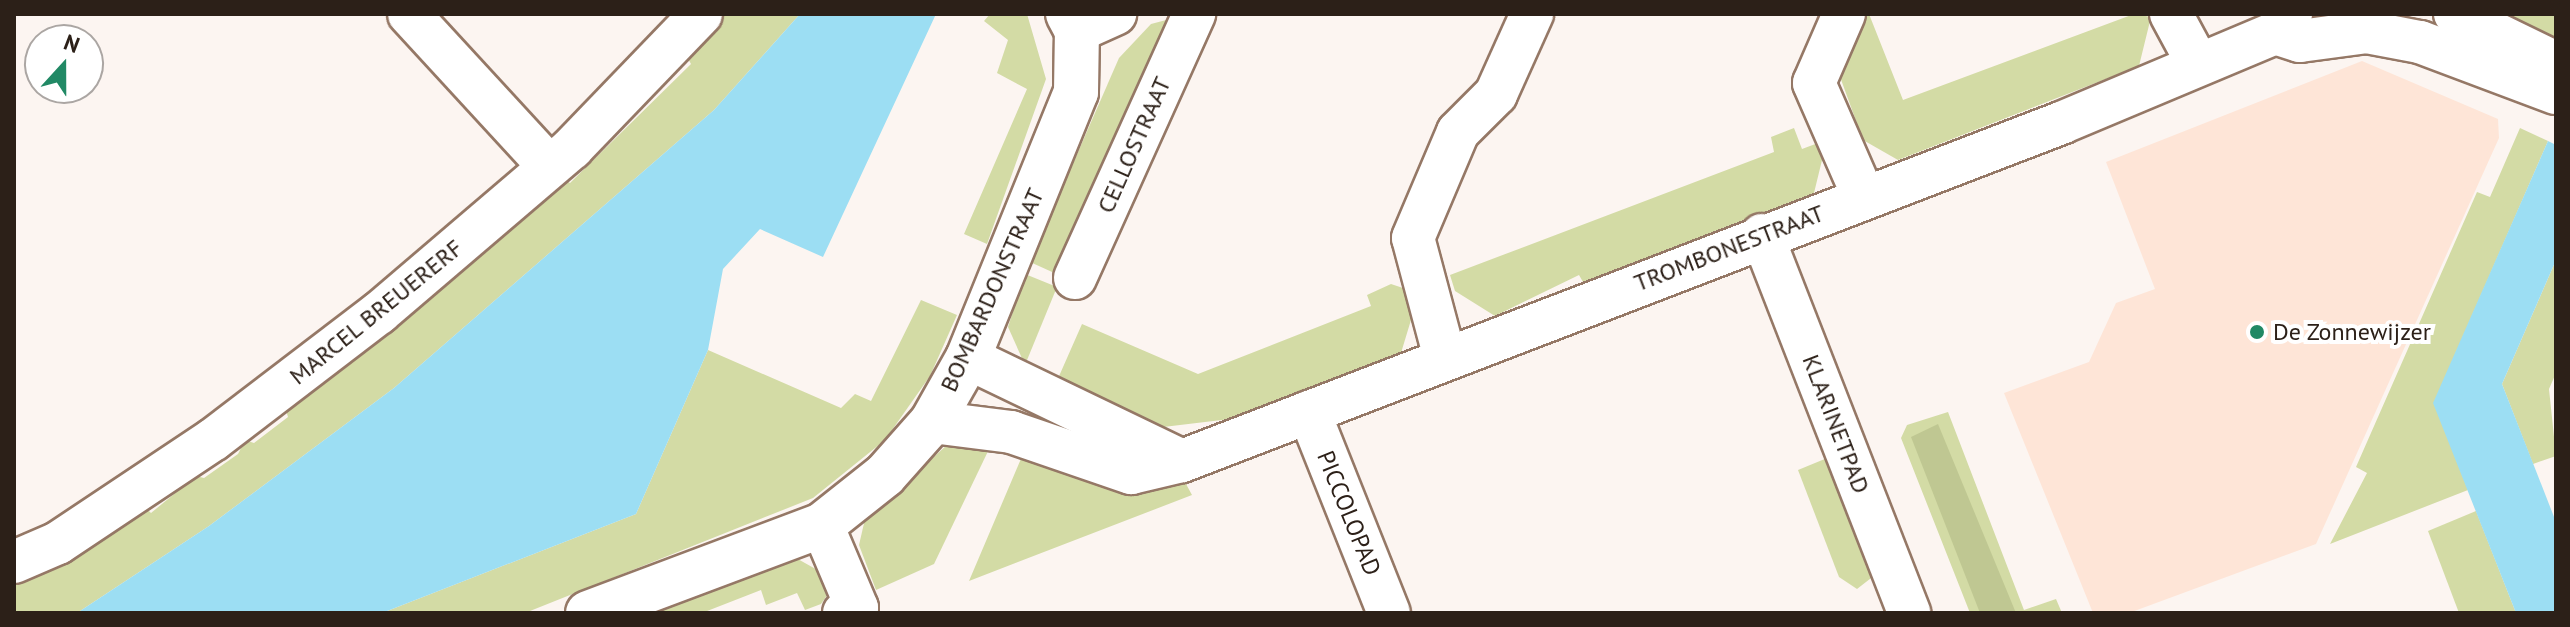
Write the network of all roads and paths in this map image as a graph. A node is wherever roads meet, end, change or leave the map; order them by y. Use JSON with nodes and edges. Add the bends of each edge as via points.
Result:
{"nodes":[{"id":1,"x":409,"y":14,"type":"edge"},
{"id":2,"x":701,"y":14,"type":"edge"},
{"id":3,"x":1194,"y":14,"type":"edge"},
{"id":4,"x":1532,"y":14,"type":"edge"},
{"id":5,"x":1844,"y":14,"type":"edge"},
{"id":6,"x":2171,"y":14,"type":"edge"},
{"id":7,"x":2455,"y":14,"type":"edge"},
{"id":8,"x":1087,"y":20,"type":"edge"},
{"id":9,"x":2283,"y":23,"type":"edge"},
{"id":10,"x":2556,"y":63,"type":"edge"},
{"id":11,"x":2198,"y":64,"type":"junction"},
{"id":12,"x":2556,"y":93,"type":"edge"},
{"id":13,"x":549,"y":166,"type":"junction"},
{"id":14,"x":1863,"y":195,"type":"junction"},
{"id":15,"x":1762,"y":235,"type":"junction"},
{"id":16,"x":1075,"y":278,"type":"dead end"},
{"id":17,"x":968,"y":358,"type":"junction"},
{"id":18,"x":1445,"y":358,"type":"junction"},
{"id":19,"x":1309,"y":412,"type":"junction"},
{"id":20,"x":932,"y":422,"type":"junction"},
{"id":21,"x":1182,"y":461,"type":"junction"},
{"id":22,"x":822,"y":525,"type":"junction"},
{"id":23,"x":14,"y":562,"type":"edge"},
{"id":24,"x":854,"y":611,"type":"edge"},
{"id":25,"x":588,"y":613,"type":"edge"},
{"id":26,"x":1389,"y":613,"type":"edge"},
{"id":27,"x":1909,"y":613,"type":"edge"}],
"edges":[{"from":1,"to":13,"type":"street"},
{"from":2,"to":13,"type":"street","name":"MARCEL BREUERERF"},
{"from":3,"to":16,"type":"street","name":"CELLOSTRAAT"},
{"from":4,"to":18,"type":"street","via":[[1496,94],[1458,132],[1413,238]]},
{"from":5,"to":14,"type":"street","via":[[1814,83]]},
{"from":6,"to":11,"type":"street"},
{"from":7,"to":10,"type":"street"},
{"from":8,"to":17,"type":"street","name":"BOMBARDONSTRAAT","via":[[1076,92]]},
{"from":9,"to":11,"type":"street","name":"TROMBONESTRAAT"},
{"from":9,"to":12,"type":"street","name":"TROMBONESTRAAT","via":[[2300,41],[2367,32],[2406,39]]},
{"from":11,"to":14,"type":"street","name":"TROMBONESTRAAT"},
{"from":13,"to":23,"type":"street","name":"MARCEL BREUERERF","via":[[379,313],[226,430],[58,543]]},
{"from":14,"to":15,"type":"street","name":"TROMBONESTRAAT"},
{"from":15,"to":18,"type":"street","name":"TROMBONESTRAAT"},
{"from":15,"to":27,"type":"street","name":"KLARINETPAD"},
{"from":17,"to":20,"type":"street","name":"BOMBARDONSTRAAT"},
{"from":17,"to":21,"type":"street"},
{"from":18,"to":19,"type":"street","name":"TROMBONESTRAAT"},
{"from":19,"to":21,"type":"street","name":"TROMBONESTRAAT"},
{"from":19,"to":26,"type":"street","name":"PICCOLOPAD"},
{"from":20,"to":21,"type":"street","name":"TROMBONESTRAAT","via":[[1011,432],[1131,473]]},
{"from":20,"to":22,"type":"street","name":"BOMBARDONSTRAAT","via":[[885,475]]},
{"from":22,"to":24,"type":"street"},
{"from":22,"to":25,"type":"street","name":"BOMBARDONSTRAAT"}]}
